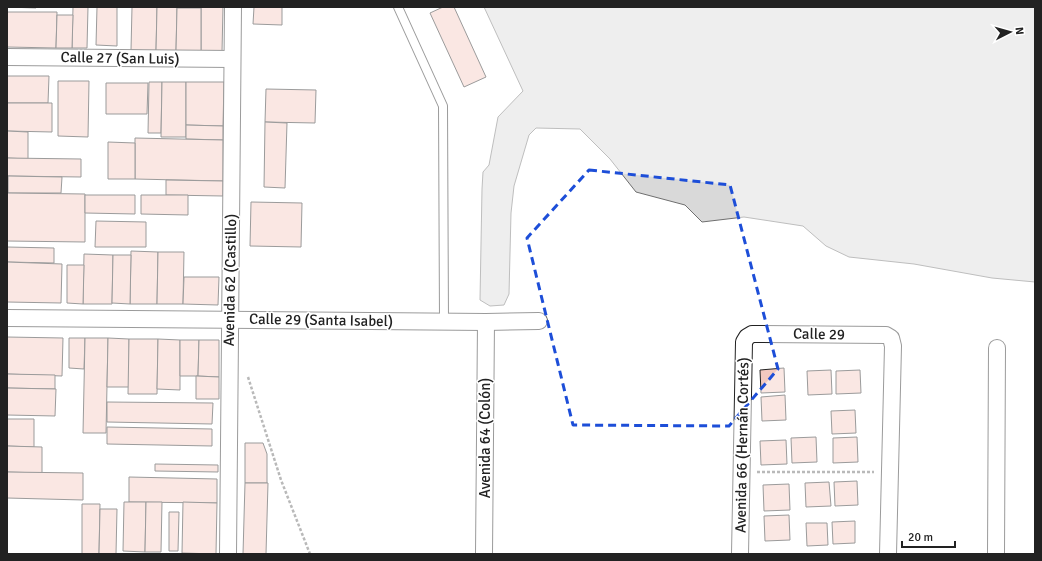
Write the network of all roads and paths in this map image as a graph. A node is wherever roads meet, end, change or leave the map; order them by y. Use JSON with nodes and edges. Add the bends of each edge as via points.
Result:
{"nodes":[{"id":1,"x":233,"y":7,"type":"edge"},
{"id":2,"x":398,"y":7,"type":"edge"},
{"id":3,"x":7,"y":56,"type":"edge"},
{"id":4,"x":232,"y":59,"type":"junction"},
{"id":5,"x":7,"y":318,"type":"edge"},
{"id":6,"x":230,"y":319,"type":"junction"},
{"id":7,"x":444,"y":321,"type":"junction"},
{"id":8,"x":539,"y":321,"type":"dead end"},
{"id":9,"x":486,"y":322,"type":"junction"},
{"id":10,"x":748,"y":337,"type":"joint"},
{"id":11,"x":997,"y":348,"type":"dead end"},
{"id":12,"x":247,"y":375,"type":"dead end"},
{"id":13,"x":740,"y":472,"type":"junction"},
{"id":14,"x":890,"y":472,"type":"junction"},
{"id":15,"x":228,"y":554,"type":"edge"},
{"id":16,"x":310,"y":554,"type":"edge"},
{"id":17,"x":484,"y":554,"type":"edge"},
{"id":18,"x":740,"y":554,"type":"edge"},
{"id":19,"x":888,"y":554,"type":"edge"},
{"id":20,"x":996,"y":554,"type":"edge"}],
"edges":[{"from":1,"to":4,"type":"street","name":"Avenida 62 (Castillo)"},
{"from":2,"to":7,"type":"lane","via":[[443,106]]},
{"from":3,"to":4,"type":"street","name":"Calle 27 (San Luis)"},
{"from":4,"to":6,"type":"street","name":"Avenida 62 (Castillo)"},
{"from":5,"to":6,"type":"street","name":"Calle 29 (Santa Isabel)"},
{"from":6,"to":7,"type":"street","name":"Calle 29 (Santa Isabel)"},
{"from":6,"to":15,"type":"street","name":"Avenida 62 (Castillo)"},
{"from":7,"to":9,"type":"street","name":"Calle 29 (Santa Isabel)"},
{"from":8,"to":9,"type":"street","name":"Calle 29 (Santa Isabel)"},
{"from":9,"to":17,"type":"street","name":"Avenida 64 (Colón)"},
{"from":10,"to":13,"type":"street","name":"Avenida 66 (Hernán Cortés)","via":[[744,342]]},
{"from":10,"to":14,"type":"street","name":"Calle 29","via":[[752,334],[886,335],[891,338],[893,346]]},
{"from":11,"to":20,"type":"street"},
{"from":12,"to":16,"type":"path","via":[[280,480]]},
{"from":13,"to":14,"type":"path"},
{"from":13,"to":18,"type":"street","name":"Avenida 66 (Hernán Cortés)"},
{"from":14,"to":19,"type":"street"}]}
